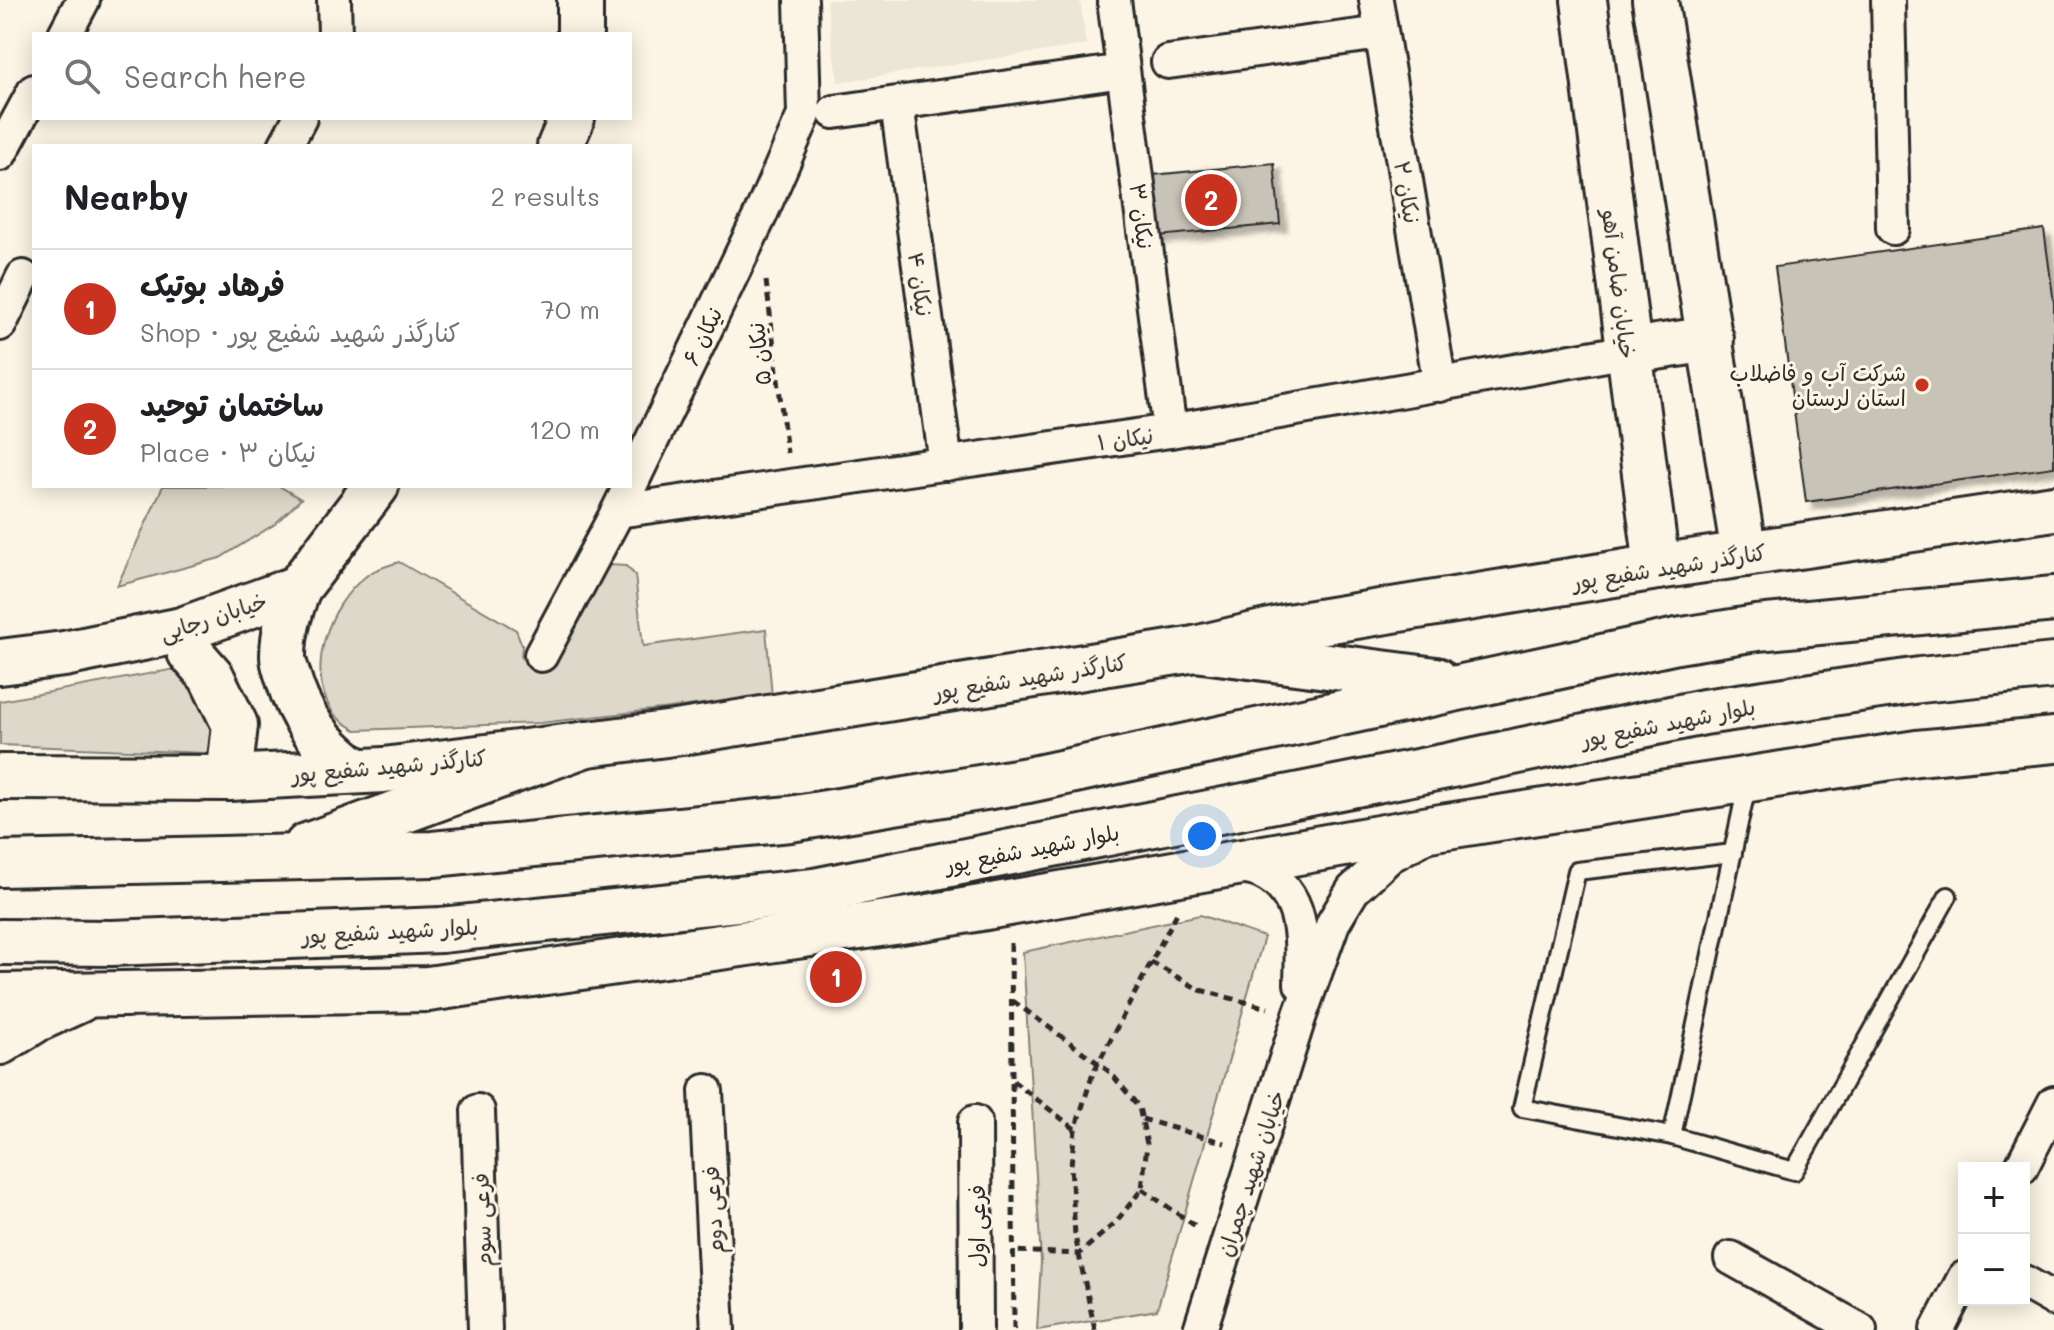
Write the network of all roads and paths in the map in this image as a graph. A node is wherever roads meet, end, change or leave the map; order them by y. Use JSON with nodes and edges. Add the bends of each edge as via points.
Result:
{"nodes":[{"id":1,"x":83,"y":0,"type":"edge"},
{"id":2,"x":334,"y":0,"type":"edge"},
{"id":3,"x":580,"y":0,"type":"edge"},
{"id":4,"x":801,"y":0,"type":"edge"},
{"id":5,"x":1114,"y":0,"type":"edge"},
{"id":6,"x":1376,"y":0,"type":"edge"},
{"id":7,"x":1584,"y":0,"type":"edge"},
{"id":8,"x":1655,"y":0,"type":"edge"},
{"id":9,"x":1888,"y":0,"type":"edge"},
{"id":10,"x":66,"y":32,"type":"edge"},
{"id":11,"x":335,"y":32,"type":"edge"},
{"id":12,"x":580,"y":32,"type":"edge"},
{"id":13,"x":1381,"y":33,"type":"junction"},
{"id":14,"x":1168,"y":62,"type":"dead end"},
{"id":15,"x":1123,"y":71,"type":"junction"},
{"id":16,"x":32,"y":95,"type":"edge"},
{"id":17,"x":897,"y":104,"type":"junction"},
{"id":18,"x":834,"y":112,"type":"dead end"},
{"id":19,"x":299,"y":120,"type":"edge"},
{"id":20,"x":571,"y":120,"type":"edge"},
{"id":21,"x":286,"y":144,"type":"edge"},
{"id":22,"x":561,"y":144,"type":"edge"},
{"id":23,"x":0,"y":154,"type":"edge"},
{"id":24,"x":759,"y":218,"type":"junction"},
{"id":25,"x":1893,"y":228,"type":"dead end"},
{"id":26,"x":19,"y":275,"type":"edge"},
{"id":27,"x":0,"y":324,"type":"edge"},
{"id":28,"x":1711,"y":339,"type":"junction"},
{"id":29,"x":1629,"y":351,"type":"junction"},
{"id":30,"x":1440,"y":385,"type":"junction"},
{"id":31,"x":1170,"y":431,"type":"junction"},
{"id":32,"x":946,"y":464,"type":"junction"},
{"id":33,"x":632,"y":482,"type":"edge"},
{"id":34,"x":791,"y":486,"type":"junction"},
{"id":35,"x":374,"y":488,"type":"edge"},
{"id":36,"x":629,"y":488,"type":"edge"},
{"id":37,"x":2054,"y":508,"type":"edge"},
{"id":38,"x":618,"y":511,"type":"junction"},
{"id":39,"x":1744,"y":554,"type":"junction"},
{"id":40,"x":1657,"y":567,"type":"junction"},
{"id":41,"x":298,"y":588,"type":"junction"},
{"id":42,"x":2054,"y":599,"type":"edge"},
{"id":43,"x":182,"y":630,"type":"junction"},
{"id":44,"x":1195,"y":649,"type":"junction"},
{"id":45,"x":541,"y":655,"type":"dead end"},
{"id":46,"x":0,"y":662,"type":"edge"},
{"id":47,"x":2054,"y":666,"type":"edge"},
{"id":48,"x":1470,"y":684,"type":"junction"},
{"id":49,"x":2054,"y":740,"type":"edge"},
{"id":50,"x":586,"y":744,"type":"junction"},
{"id":51,"x":355,"y":770,"type":"junction"},
{"id":52,"x":0,"y":777,"type":"edge"},
{"id":53,"x":229,"y":778,"type":"junction"},
{"id":54,"x":1748,"y":779,"type":"junction"},
{"id":55,"x":1441,"y":827,"type":"junction"},
{"id":56,"x":1733,"y":853,"type":"junction"},
{"id":57,"x":272,"y":859,"type":"junction"},
{"id":58,"x":0,"y":864,"type":"edge"},
{"id":59,"x":1214,"y":867,"type":"junction"},
{"id":60,"x":1948,"y":896,"type":"dead end"},
{"id":61,"x":1010,"y":902,"type":"junction"},
{"id":62,"x":0,"y":942,"type":"edge"},
{"id":63,"x":1151,"y":962,"type":"junction"},
{"id":64,"x":91,"y":995,"type":"junction"},
{"id":65,"x":0,"y":996,"type":"edge"},
{"id":66,"x":1013,"y":1001,"type":"junction"},
{"id":67,"x":1300,"y":1015,"type":"junction"},
{"id":68,"x":0,"y":1042,"type":"edge"},
{"id":69,"x":1099,"y":1063,"type":"junction"},
{"id":70,"x":1013,"y":1081,"type":"junction"},
{"id":71,"x":706,"y":1091,"type":"dead end"},
{"id":72,"x":2054,"y":1103,"type":"edge"},
{"id":73,"x":478,"y":1111,"type":"dead end"},
{"id":74,"x":1142,"y":1119,"type":"junction"},
{"id":75,"x":975,"y":1122,"type":"dead end"},
{"id":76,"x":1075,"y":1130,"type":"junction"},
{"id":77,"x":1672,"y":1136,"type":"junction"},
{"id":78,"x":1257,"y":1152,"type":"junction"},
{"id":79,"x":2024,"y":1162,"type":"edge"},
{"id":80,"x":1142,"y":1189,"type":"junction"},
{"id":81,"x":1226,"y":1248,"type":"junction"},
{"id":82,"x":1013,"y":1251,"type":"junction"},
{"id":83,"x":1079,"y":1254,"type":"junction"},
{"id":84,"x":1731,"y":1258,"type":"dead end"},
{"id":85,"x":2030,"y":1285,"type":"edge"},
{"id":86,"x":1958,"y":1290,"type":"edge"},
{"id":87,"x":2054,"y":1299,"type":"edge"},
{"id":88,"x":485,"y":1330,"type":"edge"},
{"id":89,"x":718,"y":1330,"type":"edge"},
{"id":90,"x":976,"y":1330,"type":"edge"},
{"id":91,"x":1014,"y":1330,"type":"edge"},
{"id":92,"x":1095,"y":1330,"type":"edge"},
{"id":93,"x":1200,"y":1330,"type":"edge"},
{"id":94,"x":1860,"y":1330,"type":"edge"},
{"id":95,"x":1937,"y":1330,"type":"edge"}],
"edges":[{"from":1,"to":10,"type":"street"},
{"from":2,"to":11,"type":"street"},
{"from":3,"to":12,"type":"main road"},
{"from":4,"to":24,"type":"street","name":"نیکان ۶","via":[[804,115]]},
{"from":5,"to":15,"type":"street","name":"نیکان ۳"},
{"from":6,"to":13,"type":"street","name":"نیکان ۲"},
{"from":7,"to":29,"type":"main road","name":"خیابان ضامن آهو"},
{"from":8,"to":28,"type":"main road"},
{"from":9,"to":25,"type":"street"},
{"from":13,"to":14,"type":"street"},
{"from":13,"to":30,"type":"street","name":"نیکان ۲"},
{"from":15,"to":17,"type":"street"},
{"from":15,"to":31,"type":"street","name":"نیکان ۳"},
{"from":16,"to":23,"type":"street"},
{"from":17,"to":18,"type":"street"},
{"from":17,"to":32,"type":"street","name":"نیکان ۴"},
{"from":19,"to":21,"type":"street"},
{"from":20,"to":22,"type":"main road"},
{"from":24,"to":33,"type":"street","name":"نیکان ۶"},
{"from":24,"to":34,"type":"path","name":"نیکان ۵"},
{"from":26,"to":27,"type":"street"},
{"from":28,"to":29,"type":"main road"},
{"from":28,"to":39,"type":"main road"},
{"from":29,"to":30,"type":"street","name":"نیکان ۱"},
{"from":29,"to":40,"type":"main road","name":"خیابان ضامن آهو"},
{"from":30,"to":31,"type":"street","name":"نیکان ۱"},
{"from":31,"to":32,"type":"street","name":"نیکان ۱"},
{"from":32,"to":34,"type":"street","name":"نیکان ۱"},
{"from":34,"to":38,"type":"street","name":"نیکان ۱"},
{"from":35,"to":41,"type":"main road"},
{"from":36,"to":38,"type":"street","name":"نیکان ۶"},
{"from":37,"to":39,"type":"main road","name":"کنارگذر شهید شفیع پور"},
{"from":38,"to":45,"type":"street","name":"نیکان ۶"},
{"from":39,"to":40,"type":"main road","name":"کنارگذر شهید شفیع پور"},
{"from":40,"to":44,"type":"main road","name":"کنارگذر شهید شفیع پور","via":[[1288,627]]},
{"from":41,"to":43,"type":"main road","name":"خیابان رجایی"},
{"from":41,"to":51,"type":"main road","via":[[286,622],[283,659],[294,698],[313,731]]},
{"from":42,"to":48,"type":"main road","via":[[1757,628]]},
{"from":43,"to":46,"type":"main road","name":"خیابان رجایی"},
{"from":43,"to":53,"type":"main road","via":[[235,725]]},
{"from":44,"to":48,"type":"main road"},
{"from":44,"to":50,"type":"main road","name":"کنارگذر شهید شفیع پور"},
{"from":47,"to":62,"type":"main road","name":"بلوار شهید شفیع پور","via":[[1704,712],[814,891],[441,930],[112,943]]},
{"from":48,"to":57,"type":"main road","via":[[1028,780],[790,819],[433,854]]},
{"from":49,"to":54,"type":"main road","via":[[1917,753]]},
{"from":50,"to":51,"type":"main road","name":"کنارگذر شهید شفیع پور"},
{"from":50,"to":57,"type":"main road"},
{"from":51,"to":53,"type":"main road","name":"کنارگذر شهید شفیع پور"},
{"from":52,"to":53,"type":"main road","name":"کنارگذر شهید شفیع پور"},
{"from":54,"to":55,"type":"main road"},
{"from":54,"to":56,"type":"lane"},
{"from":55,"to":59,"type":"main road"},
{"from":55,"to":67,"type":"street","via":[[1390,856],[1353,890],[1333,923]]},
{"from":56,"to":77,"type":"lane"},
{"from":56,"to":77,"type":"lane","via":[[1577,871],[1522,1108]]},
{"from":57,"to":58,"type":"main road"},
{"from":59,"to":61,"type":"main road"},
{"from":59,"to":63,"type":"path"},
{"from":59,"to":67,"type":"street","via":[[1263,872],[1296,907],[1302,933]]},
{"from":60,"to":77,"type":"lane","via":[[1794,1171]]},
{"from":61,"to":64,"type":"main road","via":[[428,989]]},
{"from":61,"to":66,"type":"path"},
{"from":63,"to":67,"type":"path","via":[[1200,990]]},
{"from":63,"to":69,"type":"path"},
{"from":64,"to":65,"type":"main road"},
{"from":64,"to":68,"type":"main road"},
{"from":66,"to":69,"type":"path"},
{"from":66,"to":70,"type":"path"},
{"from":67,"to":78,"type":"street","name":"خیابان شهید چمران"},
{"from":69,"to":74,"type":"path","via":[[1139,1107]]},
{"from":69,"to":76,"type":"path"},
{"from":70,"to":76,"type":"path"},
{"from":70,"to":82,"type":"path"},
{"from":71,"to":89,"type":"street","name":"فرعی دوم"},
{"from":72,"to":79,"type":"street"},
{"from":73,"to":88,"type":"street","name":"فرعی سوم"},
{"from":74,"to":78,"type":"path"},
{"from":74,"to":80,"type":"path","via":[[1147,1144]]},
{"from":75,"to":90,"type":"street","name":"فرعی اول"},
{"from":76,"to":83,"type":"path","via":[[1071,1165]]},
{"from":78,"to":81,"type":"street","name":"خیابان شهید چمران"},
{"from":80,"to":81,"type":"path"},
{"from":80,"to":83,"type":"path","via":[[1115,1223]]},
{"from":81,"to":93,"type":"street","name":"خیابان شهید چمران"},
{"from":82,"to":83,"type":"path"},
{"from":82,"to":91,"type":"path"},
{"from":83,"to":92,"type":"path"},
{"from":84,"to":94,"type":"street"},
{"from":85,"to":87,"type":"street"},
{"from":86,"to":95,"type":"street"}]}
